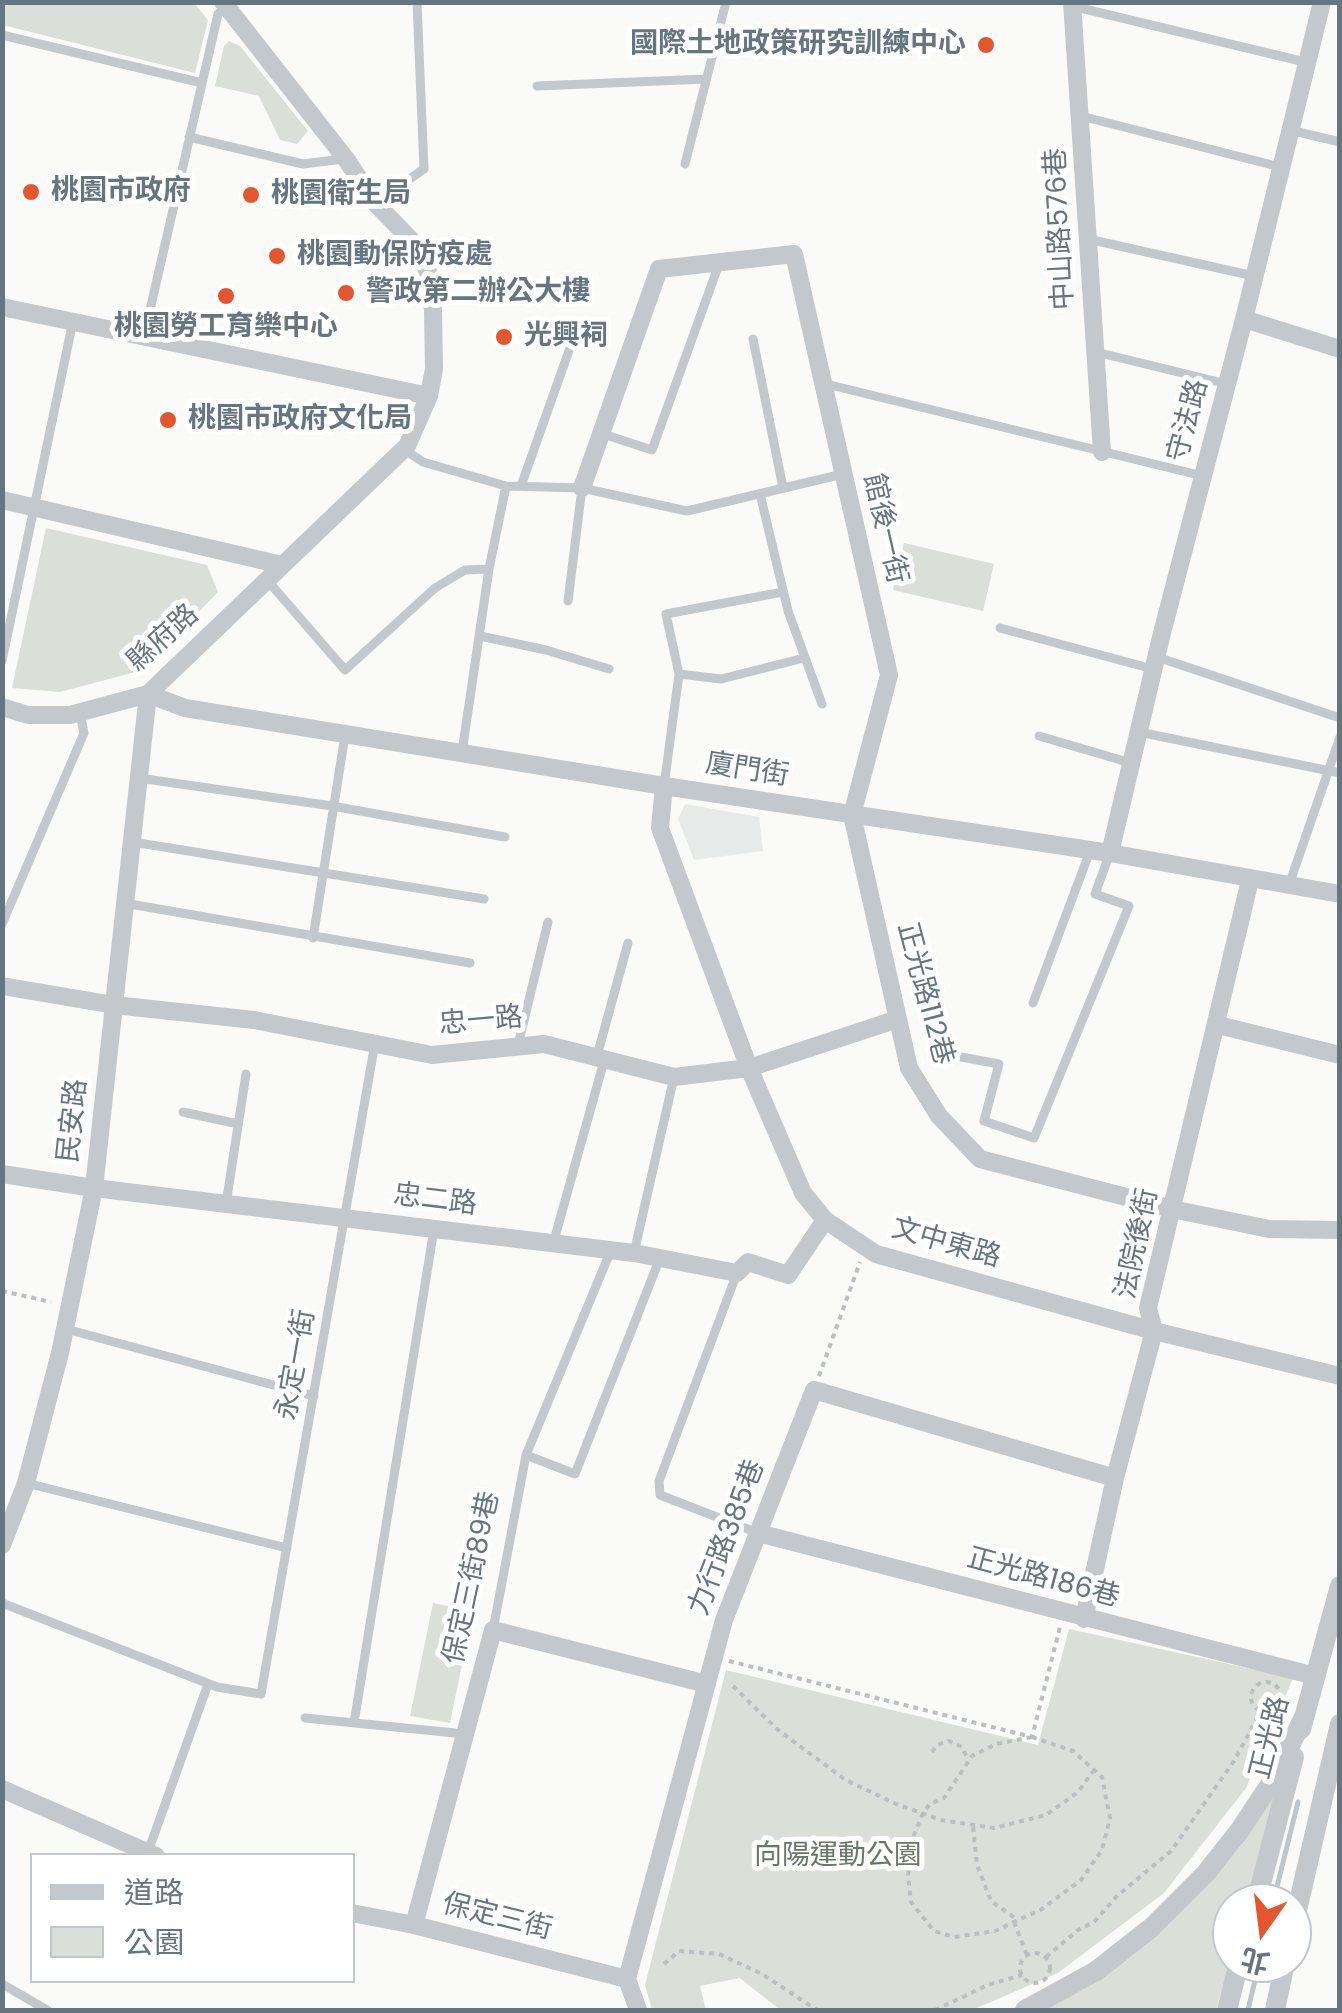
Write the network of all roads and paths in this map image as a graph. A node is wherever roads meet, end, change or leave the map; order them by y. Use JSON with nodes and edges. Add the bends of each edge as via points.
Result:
{"nodes":[{"id":1,"x":417,"y":2,"type":"edge"},
{"id":2,"x":726,"y":2,"type":"edge"},
{"id":3,"x":1322,"y":2,"type":"edge"},
{"id":4,"x":224,"y":4,"type":"edge"},
{"id":5,"x":1072,"y":4,"type":"edge"},
{"id":6,"x":2,"y":35,"type":"edge"},
{"id":7,"x":1305,"y":62,"type":"junction"},
{"id":8,"x":706,"y":78,"type":"junction"},
{"id":9,"x":202,"y":83,"type":"junction"},
{"id":10,"x":537,"y":86,"type":"dead end"},
{"id":11,"x":1082,"y":116,"type":"junction"},
{"id":12,"x":1290,"y":130,"type":"junction"},
{"id":13,"x":190,"y":137,"type":"junction"},
{"id":14,"x":1340,"y":142,"type":"edge"},
{"id":15,"x":346,"y":159,"type":"junction"},
{"id":16,"x":685,"y":164,"type":"dead end"},
{"id":17,"x":1280,"y":167,"type":"junction"},
{"id":18,"x":374,"y":203,"type":"junction"},
{"id":19,"x":1088,"y":240,"type":"junction"},
{"id":20,"x":720,"y":262,"type":"junction"},
{"id":21,"x":1254,"y":276,"type":"junction"},
{"id":22,"x":2,"y":306,"type":"edge"},
{"id":23,"x":1244,"y":319,"type":"junction"},
{"id":24,"x":74,"y":322,"type":"junction"},
{"id":25,"x":577,"y":328,"type":"dead end"},
{"id":26,"x":144,"y":336,"type":"junction"},
{"id":27,"x":752,"y":339,"type":"dead end"},
{"id":28,"x":1340,"y":349,"type":"edge"},
{"id":29,"x":1096,"y":352,"type":"junction"},
{"id":30,"x":822,"y":384,"type":"junction"},
{"id":31,"x":1226,"y":384,"type":"junction"},
{"id":32,"x":429,"y":396,"type":"junction"},
{"id":33,"x":600,"y":433,"type":"junction"},
{"id":34,"x":403,"y":449,"type":"junction"},
{"id":35,"x":1102,"y":452,"type":"junction"},
{"id":36,"x":843,"y":474,"type":"junction"},
{"id":37,"x":1202,"y":476,"type":"junction"},
{"id":38,"x":506,"y":486,"type":"junction"},
{"id":39,"x":521,"y":486,"type":"junction"},
{"id":40,"x":582,"y":488,"type":"junction"},
{"id":41,"x":783,"y":488,"type":"junction"},
{"id":42,"x":760,"y":494,"type":"junction"},
{"id":43,"x":2,"y":500,"type":"edge"},
{"id":44,"x":33,"y":507,"type":"junction"},
{"id":45,"x":282,"y":565,"type":"junction"},
{"id":46,"x":489,"y":569,"type":"junction"},
{"id":47,"x":267,"y":580,"type":"junction"},
{"id":48,"x":783,"y":592,"type":"junction"},
{"id":49,"x":568,"y":601,"type":"dead end"},
{"id":50,"x":1000,"y":628,"type":"dead end"},
{"id":51,"x":480,"y":636,"type":"junction"},
{"id":52,"x":804,"y":658,"type":"junction"},
{"id":53,"x":2,"y":661,"type":"edge"},
{"id":54,"x":1155,"y":663,"type":"junction"},
{"id":55,"x":608,"y":669,"type":"dead end"},
{"id":56,"x":679,"y":674,"type":"junction"},
{"id":57,"x":148,"y":694,"type":"junction"},
{"id":58,"x":822,"y":704,"type":"dead end"},
{"id":59,"x":2,"y":707,"type":"edge"},
{"id":60,"x":80,"y":713,"type":"junction"},
{"id":61,"x":1340,"y":718,"type":"edge"},
{"id":62,"x":1138,"y":732,"type":"junction"},
{"id":63,"x":345,"y":735,"type":"junction"},
{"id":64,"x":1039,"y":736,"type":"dead end"},
{"id":65,"x":1340,"y":737,"type":"edge"},
{"id":66,"x":462,"y":752,"type":"junction"},
{"id":67,"x":1131,"y":763,"type":"junction"},
{"id":68,"x":1328,"y":770,"type":"junction"},
{"id":69,"x":1340,"y":773,"type":"edge"},
{"id":70,"x":139,"y":778,"type":"junction"},
{"id":71,"x":664,"y":786,"type":"junction"},
{"id":72,"x":332,"y":806,"type":"junction"},
{"id":73,"x":852,"y":814,"type":"junction"},
{"id":74,"x":504,"y":838,"type":"dead end"},
{"id":75,"x":133,"y":842,"type":"junction"},
{"id":76,"x":1090,"y":850,"type":"junction"},
{"id":77,"x":1110,"y":853,"type":"junction"},
{"id":78,"x":324,"y":871,"type":"junction"},
{"id":79,"x":1250,"y":880,"type":"junction"},
{"id":80,"x":1289,"y":885,"type":"junction"},
{"id":81,"x":1340,"y":894,"type":"edge"},
{"id":82,"x":484,"y":899,"type":"dead end"},
{"id":83,"x":124,"y":903,"type":"junction"},
{"id":84,"x":548,"y":922,"type":"dead end"},
{"id":85,"x":2,"y":924,"type":"edge"},
{"id":86,"x":313,"y":938,"type":"junction"},
{"id":87,"x":628,"y":943,"type":"dead end"},
{"id":88,"x":470,"y":964,"type":"dead end"},
{"id":89,"x":2,"y":986,"type":"edge"},
{"id":90,"x":1032,"y":1002,"type":"dead end"},
{"id":91,"x":114,"y":1005,"type":"junction"},
{"id":92,"x":898,"y":1019,"type":"junction"},
{"id":93,"x":1218,"y":1024,"type":"junction"},
{"id":94,"x":375,"y":1043,"type":"junction"},
{"id":95,"x":518,"y":1045,"type":"junction"},
{"id":96,"x":1340,"y":1055,"type":"edge"},
{"id":97,"x":956,"y":1056,"type":"dead end"},
{"id":98,"x":600,"y":1060,"type":"junction"},
{"id":99,"x":749,"y":1068,"type":"junction"},
{"id":100,"x":246,"y":1074,"type":"dead end"},
{"id":101,"x":674,"y":1077,"type":"junction"},
{"id":102,"x":182,"y":1112,"type":"dead end"},
{"id":103,"x":238,"y":1124,"type":"junction"},
{"id":104,"x":2,"y":1174,"type":"edge"},
{"id":105,"x":94,"y":1188,"type":"junction"},
{"id":106,"x":226,"y":1204,"type":"junction"},
{"id":107,"x":1172,"y":1209,"type":"junction"},
{"id":108,"x":346,"y":1218,"type":"junction"},
{"id":109,"x":825,"y":1220,"type":"junction"},
{"id":110,"x":434,"y":1229,"type":"junction"},
{"id":111,"x":1340,"y":1230,"type":"edge"},
{"id":112,"x":553,"y":1244,"type":"junction"},
{"id":113,"x":611,"y":1250,"type":"junction"},
{"id":114,"x":634,"y":1253,"type":"junction"},
{"id":115,"x":863,"y":1256,"type":"dead end"},
{"id":116,"x":660,"y":1258,"type":"junction"},
{"id":117,"x":737,"y":1273,"type":"junction"},
{"id":118,"x":2,"y":1290,"type":"edge"},
{"id":119,"x":69,"y":1306,"type":"junction"},
{"id":120,"x":65,"y":1329,"type":"junction"},
{"id":121,"x":1154,"y":1330,"type":"junction"},
{"id":122,"x":1340,"y":1376,"type":"edge"},
{"id":123,"x":814,"y":1390,"type":"junction"},
{"id":124,"x":314,"y":1396,"type":"junction"},
{"id":125,"x":526,"y":1456,"type":"junction"},
{"id":126,"x":1115,"y":1478,"type":"junction"},
{"id":127,"x":26,"y":1482,"type":"junction"},
{"id":128,"x":758,"y":1533,"type":"junction"},
{"id":129,"x":2,"y":1546,"type":"edge"},
{"id":130,"x":287,"y":1548,"type":"junction"},
{"id":131,"x":1340,"y":1586,"type":"edge"},
{"id":132,"x":2,"y":1602,"type":"edge"},
{"id":133,"x":1064,"y":1613,"type":"junction"},
{"id":134,"x":1084,"y":1619,"type":"junction"},
{"id":135,"x":493,"y":1630,"type":"junction"},
{"id":136,"x":714,"y":1658,"type":"junction"},
{"id":137,"x":1315,"y":1676,"type":"junction"},
{"id":138,"x":208,"y":1684,"type":"junction"},
{"id":139,"x":708,"y":1684,"type":"junction"},
{"id":140,"x":733,"y":1686,"type":"dead end"},
{"id":141,"x":1261,"y":1711,"type":"junction"},
{"id":142,"x":305,"y":1718,"type":"dead end"},
{"id":143,"x":1304,"y":1718,"type":"junction"},
{"id":144,"x":354,"y":1723,"type":"junction"},
{"id":145,"x":1340,"y":1724,"type":"edge"},
{"id":146,"x":465,"y":1734,"type":"junction"},
{"id":147,"x":1032,"y":1737,"type":"junction"},
{"id":148,"x":932,"y":1752,"type":"dead end"},
{"id":149,"x":968,"y":1760,"type":"junction"},
{"id":150,"x":1094,"y":1770,"type":"junction"},
{"id":151,"x":2,"y":1788,"type":"edge"},
{"id":152,"x":922,"y":1813,"type":"junction"},
{"id":153,"x":973,"y":1825,"type":"junction"},
{"id":154,"x":150,"y":1853,"type":"edge"},
{"id":155,"x":152,"y":1853,"type":"edge"},
{"id":156,"x":1261,"y":1883,"type":"edge"},
{"id":157,"x":1303,"y":1883,"type":"edge"},
{"id":158,"x":355,"y":1913,"type":"edge"},
{"id":159,"x":1016,"y":1921,"type":"junction"},
{"id":160,"x":414,"y":1925,"type":"junction"},
{"id":161,"x":1028,"y":1955,"type":"junction"},
{"id":162,"x":1046,"y":1958,"type":"junction"},
{"id":163,"x":664,"y":1964,"type":"dead end"},
{"id":164,"x":1022,"y":1975,"type":"junction"},
{"id":165,"x":627,"y":1979,"type":"junction"},
{"id":166,"x":1234,"y":1983,"type":"edge"},
{"id":167,"x":1282,"y":1983,"type":"edge"},
{"id":168,"x":2,"y":1984,"type":"edge"},
{"id":169,"x":47,"y":2010,"type":"edge"},
{"id":170,"x":638,"y":2010,"type":"edge"},
{"id":171,"x":817,"y":2010,"type":"edge"},
{"id":172,"x":935,"y":2010,"type":"edge"},
{"id":173,"x":1025,"y":2010,"type":"edge"},
{"id":174,"x":1226,"y":2010,"type":"edge"},
{"id":175,"x":1276,"y":2010,"type":"edge"}],
"edges":[{"from":1,"to":18,"type":"lane","via":[[424,168]]},
{"from":2,"to":8,"type":"lane"},
{"from":3,"to":7,"type":"street","name":"守法路"},
{"from":4,"to":9,"type":"lane","name":"縣府路"},
{"from":4,"to":15,"type":"street","name":"縣府路"},
{"from":5,"to":7,"type":"lane"},
{"from":5,"to":11,"type":"street","name":"中山路576巷"},
{"from":6,"to":9,"type":"lane"},
{"from":7,"to":12,"type":"street","name":"守法路"},
{"from":8,"to":10,"type":"lane"},
{"from":8,"to":16,"type":"lane"},
{"from":9,"to":13,"type":"lane","name":"縣府路"},
{"from":11,"to":17,"type":"lane"},
{"from":11,"to":19,"type":"street","name":"中山路576巷"},
{"from":12,"to":14,"type":"lane"},
{"from":12,"to":17,"type":"street","name":"守法路"},
{"from":13,"to":15,"type":"lane","via":[[303,164]]},
{"from":13,"to":26,"type":"lane","name":"縣府路"},
{"from":15,"to":18,"type":"street","name":"縣府路"},
{"from":17,"to":21,"type":"street","name":"守法路"},
{"from":18,"to":32,"type":"street","name":"縣府路","via":[[416,245],[428,272],[434,310]]},
{"from":19,"to":21,"type":"lane"},
{"from":19,"to":29,"type":"street","name":"中山路576巷"},
{"from":20,"to":30,"type":"street","name":"館後一街","via":[[794,254]]},
{"from":20,"to":33,"type":"street","via":[[659,269]]},
{"from":20,"to":33,"type":"lane","via":[[652,450]]},
{"from":21,"to":23,"type":"street","name":"守法路"},
{"from":22,"to":24,"type":"street"},
{"from":23,"to":28,"type":"street"},
{"from":23,"to":31,"type":"street","name":"守法路"},
{"from":24,"to":26,"type":"street"},
{"from":24,"to":44,"type":"lane"},
{"from":25,"to":39,"type":"lane"},
{"from":26,"to":32,"type":"street"},
{"from":27,"to":41,"type":"lane"},
{"from":29,"to":31,"type":"lane"},
{"from":29,"to":35,"type":"street","name":"中山路576巷"},
{"from":30,"to":35,"type":"lane"},
{"from":30,"to":36,"type":"street","name":"館後一街"},
{"from":31,"to":37,"type":"street","name":"守法路"},
{"from":32,"to":34,"type":"street","name":"縣府路"},
{"from":33,"to":40,"type":"street"},
{"from":34,"to":38,"type":"lane","via":[[423,462]]},
{"from":34,"to":45,"type":"street","name":"縣府路"},
{"from":35,"to":37,"type":"lane"},
{"from":36,"to":41,"type":"lane"},
{"from":36,"to":73,"type":"street","name":"館後一街","via":[[888,675]]},
{"from":37,"to":54,"type":"street","name":"守法路"},
{"from":38,"to":39,"type":"lane"},
{"from":38,"to":46,"type":"lane"},
{"from":39,"to":40,"type":"lane"},
{"from":40,"to":42,"type":"lane","via":[[688,511]]},
{"from":40,"to":49,"type":"lane"},
{"from":41,"to":42,"type":"lane"},
{"from":42,"to":48,"type":"lane"},
{"from":43,"to":44,"type":"street"},
{"from":44,"to":45,"type":"street"},
{"from":44,"to":53,"type":"lane"},
{"from":45,"to":47,"type":"street","name":"縣府路"},
{"from":46,"to":47,"type":"lane","via":[[465,570],[436,588],[345,670]]},
{"from":46,"to":51,"type":"lane"},
{"from":47,"to":57,"type":"street","name":"縣府路"},
{"from":48,"to":52,"type":"lane"},
{"from":48,"to":56,"type":"lane","via":[[666,614]]},
{"from":50,"to":54,"type":"lane"},
{"from":51,"to":55,"type":"lane"},
{"from":51,"to":66,"type":"lane"},
{"from":52,"to":56,"type":"lane","via":[[720,679]]},
{"from":52,"to":58,"type":"lane"},
{"from":54,"to":61,"type":"lane"},
{"from":54,"to":62,"type":"street","name":"守法路"},
{"from":56,"to":71,"type":"lane"},
{"from":57,"to":60,"type":"street","name":"縣府路"},
{"from":57,"to":63,"type":"street","name":"廈門街","via":[[185,708]]},
{"from":57,"to":70,"type":"street","name":"民安路"},
{"from":59,"to":60,"type":"street","name":"縣府路","via":[[28,715]]},
{"from":60,"to":85,"type":"lane","via":[[84,733]]},
{"from":62,"to":67,"type":"street","name":"守法路"},
{"from":62,"to":68,"type":"lane"},
{"from":63,"to":66,"type":"street","name":"廈門街"},
{"from":63,"to":72,"type":"lane"},
{"from":64,"to":67,"type":"lane"},
{"from":65,"to":68,"type":"lane"},
{"from":66,"to":71,"type":"street","name":"廈門街"},
{"from":67,"to":77,"type":"street","name":"守法路"},
{"from":68,"to":69,"type":"lane"},
{"from":68,"to":80,"type":"lane"},
{"from":70,"to":72,"type":"lane"},
{"from":70,"to":75,"type":"street","name":"民安路"},
{"from":71,"to":73,"type":"street","name":"廈門街"},
{"from":71,"to":99,"type":"street","name":"文中東路","via":[[660,828]]},
{"from":72,"to":74,"type":"lane"},
{"from":72,"to":78,"type":"lane"},
{"from":73,"to":76,"type":"street","name":"廈門街"},
{"from":73,"to":92,"type":"street","name":"正光路112巷"},
{"from":75,"to":78,"type":"lane"},
{"from":75,"to":83,"type":"street","name":"民安路"},
{"from":76,"to":77,"type":"street","name":"廈門街"},
{"from":76,"to":90,"type":"lane"},
{"from":77,"to":79,"type":"street","name":"廈門街"},
{"from":77,"to":97,"type":"lane","via":[[1095,894],[1129,906],[1034,1138],[984,1121],[999,1064]]},
{"from":78,"to":82,"type":"lane"},
{"from":78,"to":86,"type":"lane"},
{"from":79,"to":80,"type":"street","name":"廈門街"},
{"from":79,"to":93,"type":"street","name":"法院後街"},
{"from":80,"to":81,"type":"street","name":"廈門街"},
{"from":83,"to":86,"type":"lane"},
{"from":83,"to":91,"type":"street","name":"民安路"},
{"from":84,"to":95,"type":"lane"},
{"from":86,"to":88,"type":"lane"},
{"from":87,"to":98,"type":"lane"},
{"from":89,"to":91,"type":"street","name":"忠一路"},
{"from":91,"to":94,"type":"street","name":"忠一路","via":[[254,1020]]},
{"from":91,"to":105,"type":"street","name":"民安路"},
{"from":92,"to":99,"type":"street","name":"忠一路"},
{"from":92,"to":107,"type":"street","name":"正光路112巷","via":[[909,1068],[939,1116],[980,1160]]},
{"from":93,"to":96,"type":"street"},
{"from":93,"to":107,"type":"street","name":"法院後街"},
{"from":94,"to":95,"type":"street","name":"忠一路","via":[[432,1055]]},
{"from":94,"to":108,"type":"lane","name":"永定一街"},
{"from":95,"to":98,"type":"street","name":"忠一路","via":[[544,1044]]},
{"from":98,"to":101,"type":"street","name":"忠一路"},
{"from":98,"to":112,"type":"lane"},
{"from":99,"to":101,"type":"street","name":"忠一路"},
{"from":99,"to":109,"type":"street","name":"文中東路","via":[[803,1193]]},
{"from":100,"to":103,"type":"lane"},
{"from":101,"to":114,"type":"lane"},
{"from":102,"to":103,"type":"lane"},
{"from":103,"to":106,"type":"lane"},
{"from":104,"to":105,"type":"street","name":"忠二路"},
{"from":105,"to":106,"type":"street","name":"忠二路"},
{"from":105,"to":119,"type":"street","name":"民安路"},
{"from":106,"to":108,"type":"street","name":"忠二路"},
{"from":107,"to":111,"type":"street","name":"正光路112巷","via":[[1269,1229]]},
{"from":107,"to":121,"type":"street","name":"法院後街","via":[[1148,1308]]},
{"from":108,"to":110,"type":"street","name":"忠二路"},
{"from":108,"to":124,"type":"lane","name":"永定一街"},
{"from":109,"to":117,"type":"street","name":"忠二路","via":[[788,1275],[748,1262]]},
{"from":109,"to":121,"type":"street","name":"文中東路","via":[[876,1254]]},
{"from":110,"to":112,"type":"street","name":"忠二路"},
{"from":110,"to":144,"type":"lane"},
{"from":112,"to":113,"type":"street","name":"忠二路"},
{"from":113,"to":114,"type":"street","name":"忠二路"},
{"from":113,"to":125,"type":"lane","name":"保定三街89巷"},
{"from":114,"to":116,"type":"street","name":"忠二路"},
{"from":115,"to":123,"type":"path"},
{"from":116,"to":117,"type":"street","name":"忠二路"},
{"from":116,"to":125,"type":"lane","via":[[575,1474]]},
{"from":117,"to":128,"type":"lane","via":[[659,1481],[660,1495]]},
{"from":118,"to":119,"type":"path"},
{"from":119,"to":120,"type":"street","name":"民安路"},
{"from":120,"to":124,"type":"lane"},
{"from":120,"to":127,"type":"street","name":"民安路"},
{"from":121,"to":122,"type":"street","name":"文中東路"},
{"from":121,"to":126,"type":"street","name":"法院後街"},
{"from":123,"to":126,"type":"street"},
{"from":123,"to":128,"type":"street","name":"力行路385巷"},
{"from":124,"to":130,"type":"lane","name":"永定一街"},
{"from":125,"to":135,"type":"lane","name":"保定三街89巷"},
{"from":126,"to":134,"type":"street","name":"法院後街"},
{"from":127,"to":129,"type":"street","name":"民安路"},
{"from":127,"to":130,"type":"lane"},
{"from":128,"to":133,"type":"street","name":"正光路186巷"},
{"from":128,"to":136,"type":"street","name":"力行路385巷"},
{"from":130,"to":138,"type":"lane","name":"永定一街","via":[[262,1694]]},
{"from":131,"to":137,"type":"street","name":"正光路"},
{"from":132,"to":138,"type":"lane"},
{"from":133,"to":134,"type":"street","name":"正光路186巷"},
{"from":133,"to":147,"type":"path"},
{"from":134,"to":137,"type":"street","name":"正光路186巷"},
{"from":135,"to":139,"type":"street"},
{"from":135,"to":146,"type":"street","name":"保定三街89巷"},
{"from":136,"to":139,"type":"street","name":"力行路385巷"},
{"from":136,"to":147,"type":"path"},
{"from":137,"to":143,"type":"street","name":"正光路"},
{"from":138,"to":155,"type":"lane"},
{"from":139,"to":165,"type":"street","name":"力行路385巷"},
{"from":140,"to":152,"type":"path","via":[[777,1730],[844,1779]]},
{"from":141,"to":141,"type":"path","via":[[1271,1711],[1280,1700],[1268,1682],[1252,1691]]},
{"from":141,"to":162,"type":"path","via":[[1171,1851]]},
{"from":142,"to":144,"type":"lane"},
{"from":143,"to":156,"type":"street","name":"正光路"},
{"from":143,"to":173,"type":"street","via":[[1273,1780],[1206,1872],[1096,1971]]},
{"from":144,"to":146,"type":"lane"},
{"from":145,"to":157,"type":"street"},
{"from":146,"to":160,"type":"street","name":"保定三街89巷"},
{"from":147,"to":149,"type":"path","via":[[996,1744]]},
{"from":147,"to":150,"type":"path","via":[[1073,1751]]},
{"from":148,"to":149,"type":"path","via":[[949,1740]]},
{"from":149,"to":152,"type":"path","via":[[944,1798]]},
{"from":150,"to":153,"type":"path","via":[[1078,1792],[1046,1815],[994,1828]]},
{"from":150,"to":159,"type":"path","via":[[1102,1776],[1110,1818],[1102,1850],[1082,1880]]},
{"from":151,"to":154,"type":"street"},
{"from":152,"to":153,"type":"path"},
{"from":152,"to":159,"type":"path","via":[[908,1875],[911,1902],[922,1919],[954,1937]]},
{"from":153,"to":159,"type":"path","via":[[977,1865],[991,1902]]},
{"from":158,"to":160,"type":"street","name":"保定三街"},
{"from":159,"to":161,"type":"path"},
{"from":160,"to":165,"type":"street","name":"保定三街"},
{"from":161,"to":162,"type":"path"},
{"from":161,"to":164,"type":"path"},
{"from":162,"to":164,"type":"path","via":[[1045,1980]]},
{"from":163,"to":171,"type":"path","via":[[679,1951],[720,1954]]},
{"from":164,"to":172,"type":"path"},
{"from":165,"to":170,"type":"street"},
{"from":166,"to":174,"type":"street"},
{"from":167,"to":175,"type":"street"},
{"from":168,"to":169,"type":"lane"}]}
